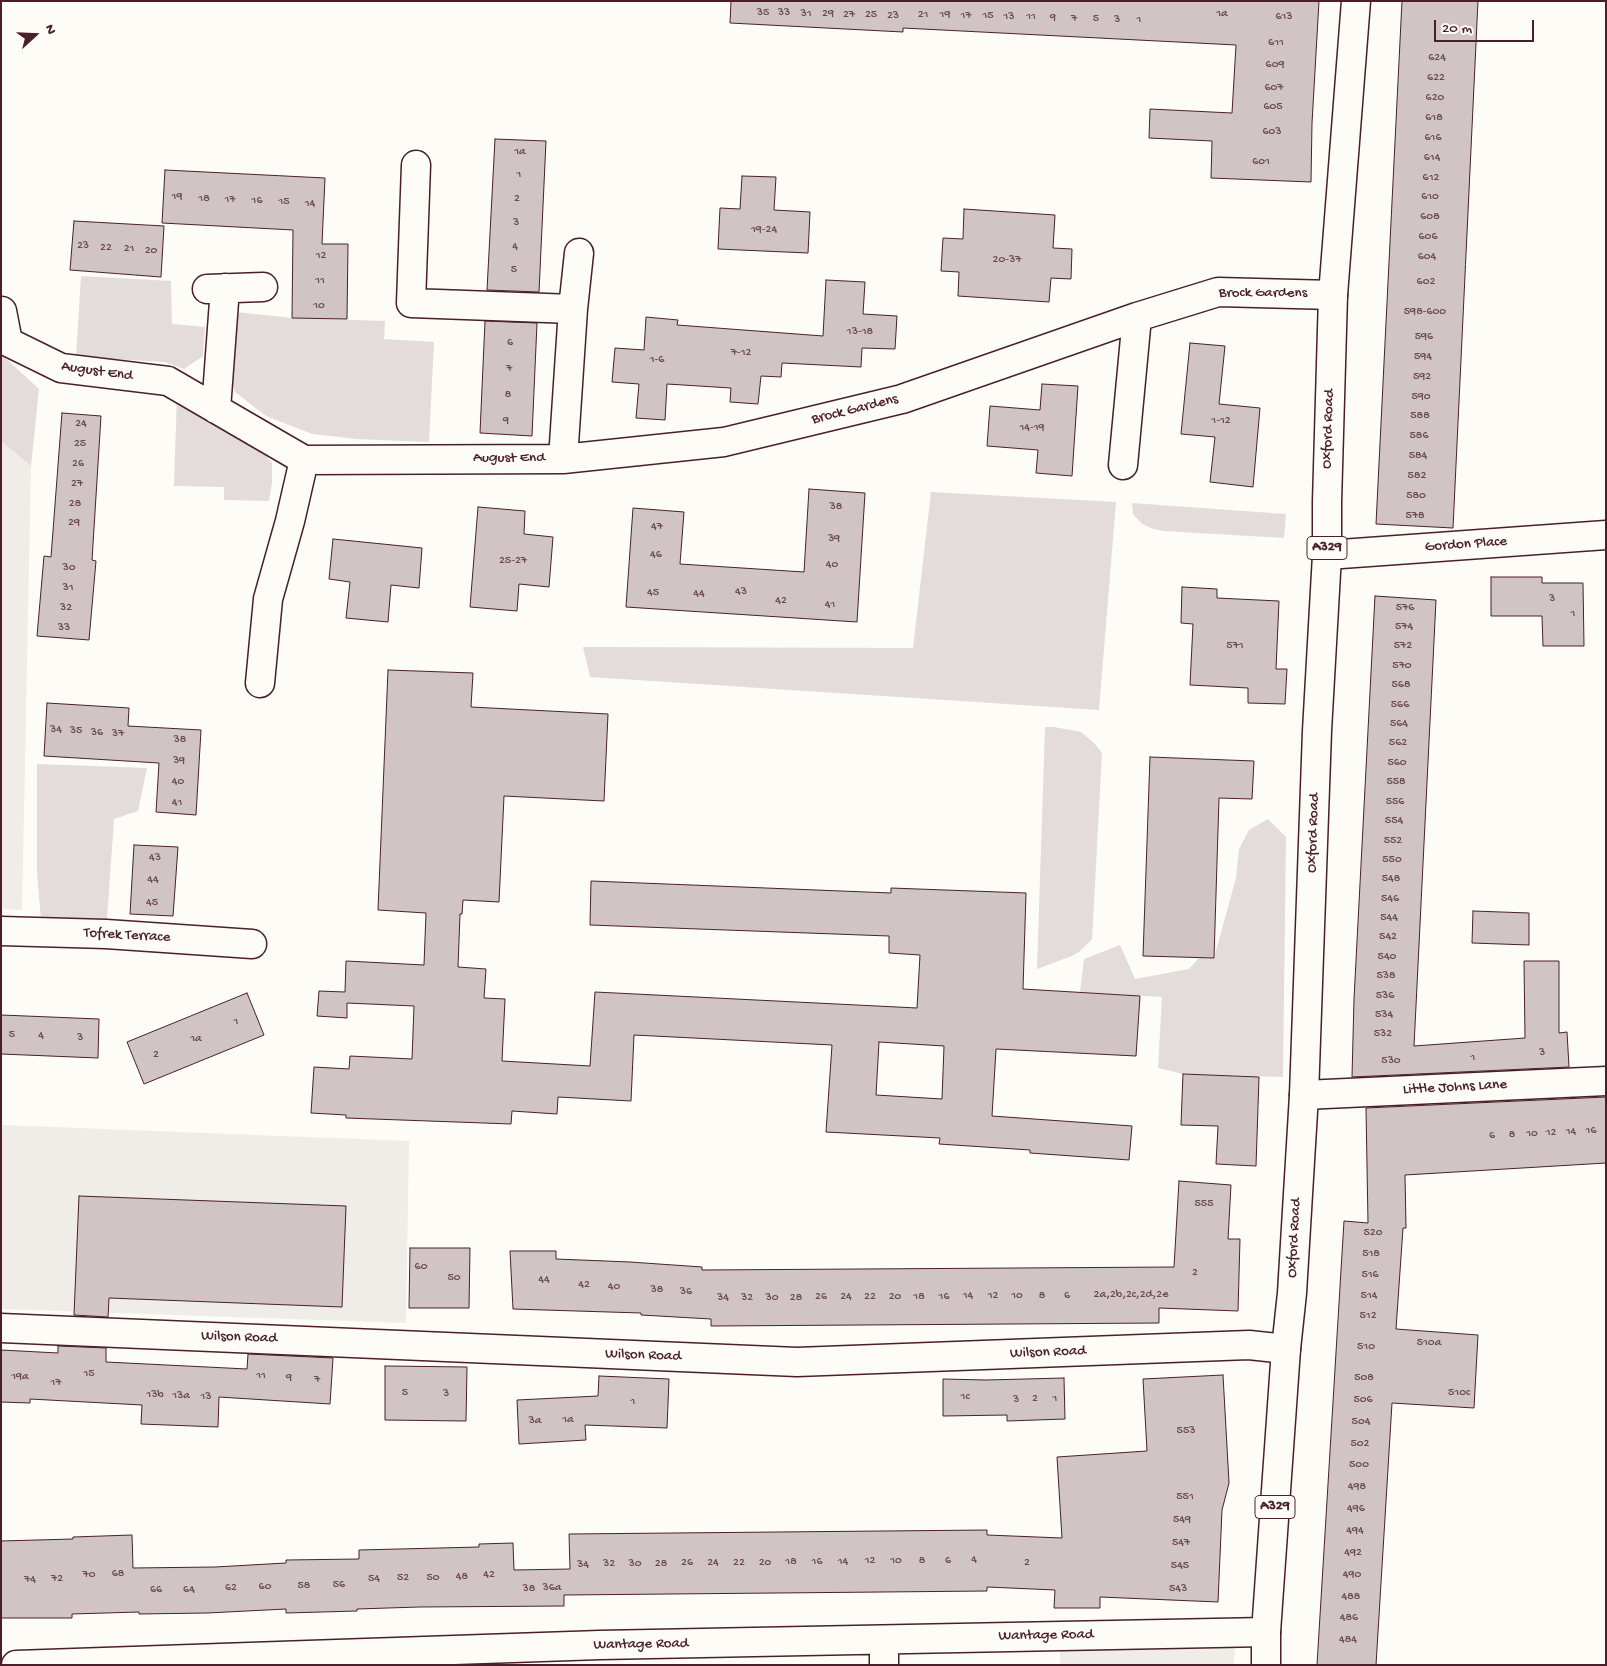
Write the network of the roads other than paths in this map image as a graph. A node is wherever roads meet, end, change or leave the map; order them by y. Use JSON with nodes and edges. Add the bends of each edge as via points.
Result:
{"nodes":[{"id":1,"x":1356,"y":1,"type":"edge"},
{"id":2,"x":416,"y":164,"type":"dead end"},
{"id":3,"x":579,"y":253,"type":"dead end"},
{"id":4,"x":263,"y":288,"type":"dead end"},
{"id":5,"x":1333,"y":294,"type":"junction"},
{"id":6,"x":573,"y":308,"type":"junction"},
{"id":7,"x":2,"y":311,"type":"edge"},
{"id":8,"x":1137,"y":317,"type":"junction"},
{"id":9,"x":216,"y":409,"type":"junction"},
{"id":10,"x":563,"y":459,"type":"junction"},
{"id":11,"x":304,"y":460,"type":"junction"},
{"id":12,"x":1123,"y":465,"type":"dead end"},
{"id":13,"x":1606,"y":535,"type":"edge"},
{"id":14,"x":1327,"y":555,"type":"junction"},
{"id":15,"x":260,"y":683,"type":"dead end"},
{"id":16,"x":1,"y":930,"type":"edge"},
{"id":17,"x":252,"y":944,"type":"dead end"},
{"id":18,"x":1606,"y":1081,"type":"edge"},
{"id":19,"x":1304,"y":1096,"type":"junction"},
{"id":20,"x":1,"y":1328,"type":"edge"},
{"id":21,"x":1286,"y":1349,"type":"junction"},
{"id":22,"x":1266,"y":1632,"type":"junction"},
{"id":23,"x":884,"y":1652,"type":"edge"},
{"id":24,"x":600,"y":1655,"type":"edge"},
{"id":25,"x":16,"y":1665,"type":"edge"},
{"id":26,"x":1266,"y":1665,"type":"edge"}],
"edges":[{"from":1,"to":5,"type":"street","name":"Oxford Road","number":"A329"},
{"from":2,"to":6,"type":"street","via":[[411,303]]},
{"from":3,"to":6,"type":"street","name":"August End"},
{"from":4,"to":9,"type":"street","via":[[216,288]]},
{"from":5,"to":8,"type":"street","name":"Brock Gardens","via":[[1218,292]]},
{"from":5,"to":14,"type":"street","name":"Oxford Road","number":"A329"},
{"from":6,"to":10,"type":"street","name":"August End"},
{"from":7,"to":9,"type":"street","name":"August End","via":[[8,342],[61,368],[168,381]]},
{"from":8,"to":10,"type":"street","name":"Brock Gardens","via":[[892,401],[724,442]]},
{"from":8,"to":12,"type":"street"},
{"from":9,"to":11,"type":"street","name":"August End"},
{"from":10,"to":11,"type":"street","name":"August End"},
{"from":11,"to":15,"type":"street","via":[[268,599]]},
{"from":13,"to":14,"type":"street","name":"Gordon Place"},
{"from":14,"to":19,"type":"street","name":"Oxford Road","number":"A329","via":[[1317,731]]},
{"from":16,"to":17,"type":"street","name":"Tofrek Terrace"},
{"from":18,"to":19,"type":"street","name":"Little Johns Lane"},
{"from":19,"to":21,"type":"street","name":"Oxford Road","number":"A329"},
{"from":20,"to":21,"type":"street","name":"Wilson Road","via":[[797,1362],[1249,1345]]},
{"from":21,"to":22,"type":"street","name":"Oxford Road","number":"A329"},
{"from":22,"to":23,"type":"street","name":"Wantage Road"},
{"from":22,"to":26,"type":"street","name":"Oxford Road","number":"A329"},
{"from":23,"to":24,"type":"street","name":"Wantage Road"},
{"from":24,"to":25,"type":"street","name":"Wantage Road"}]}
